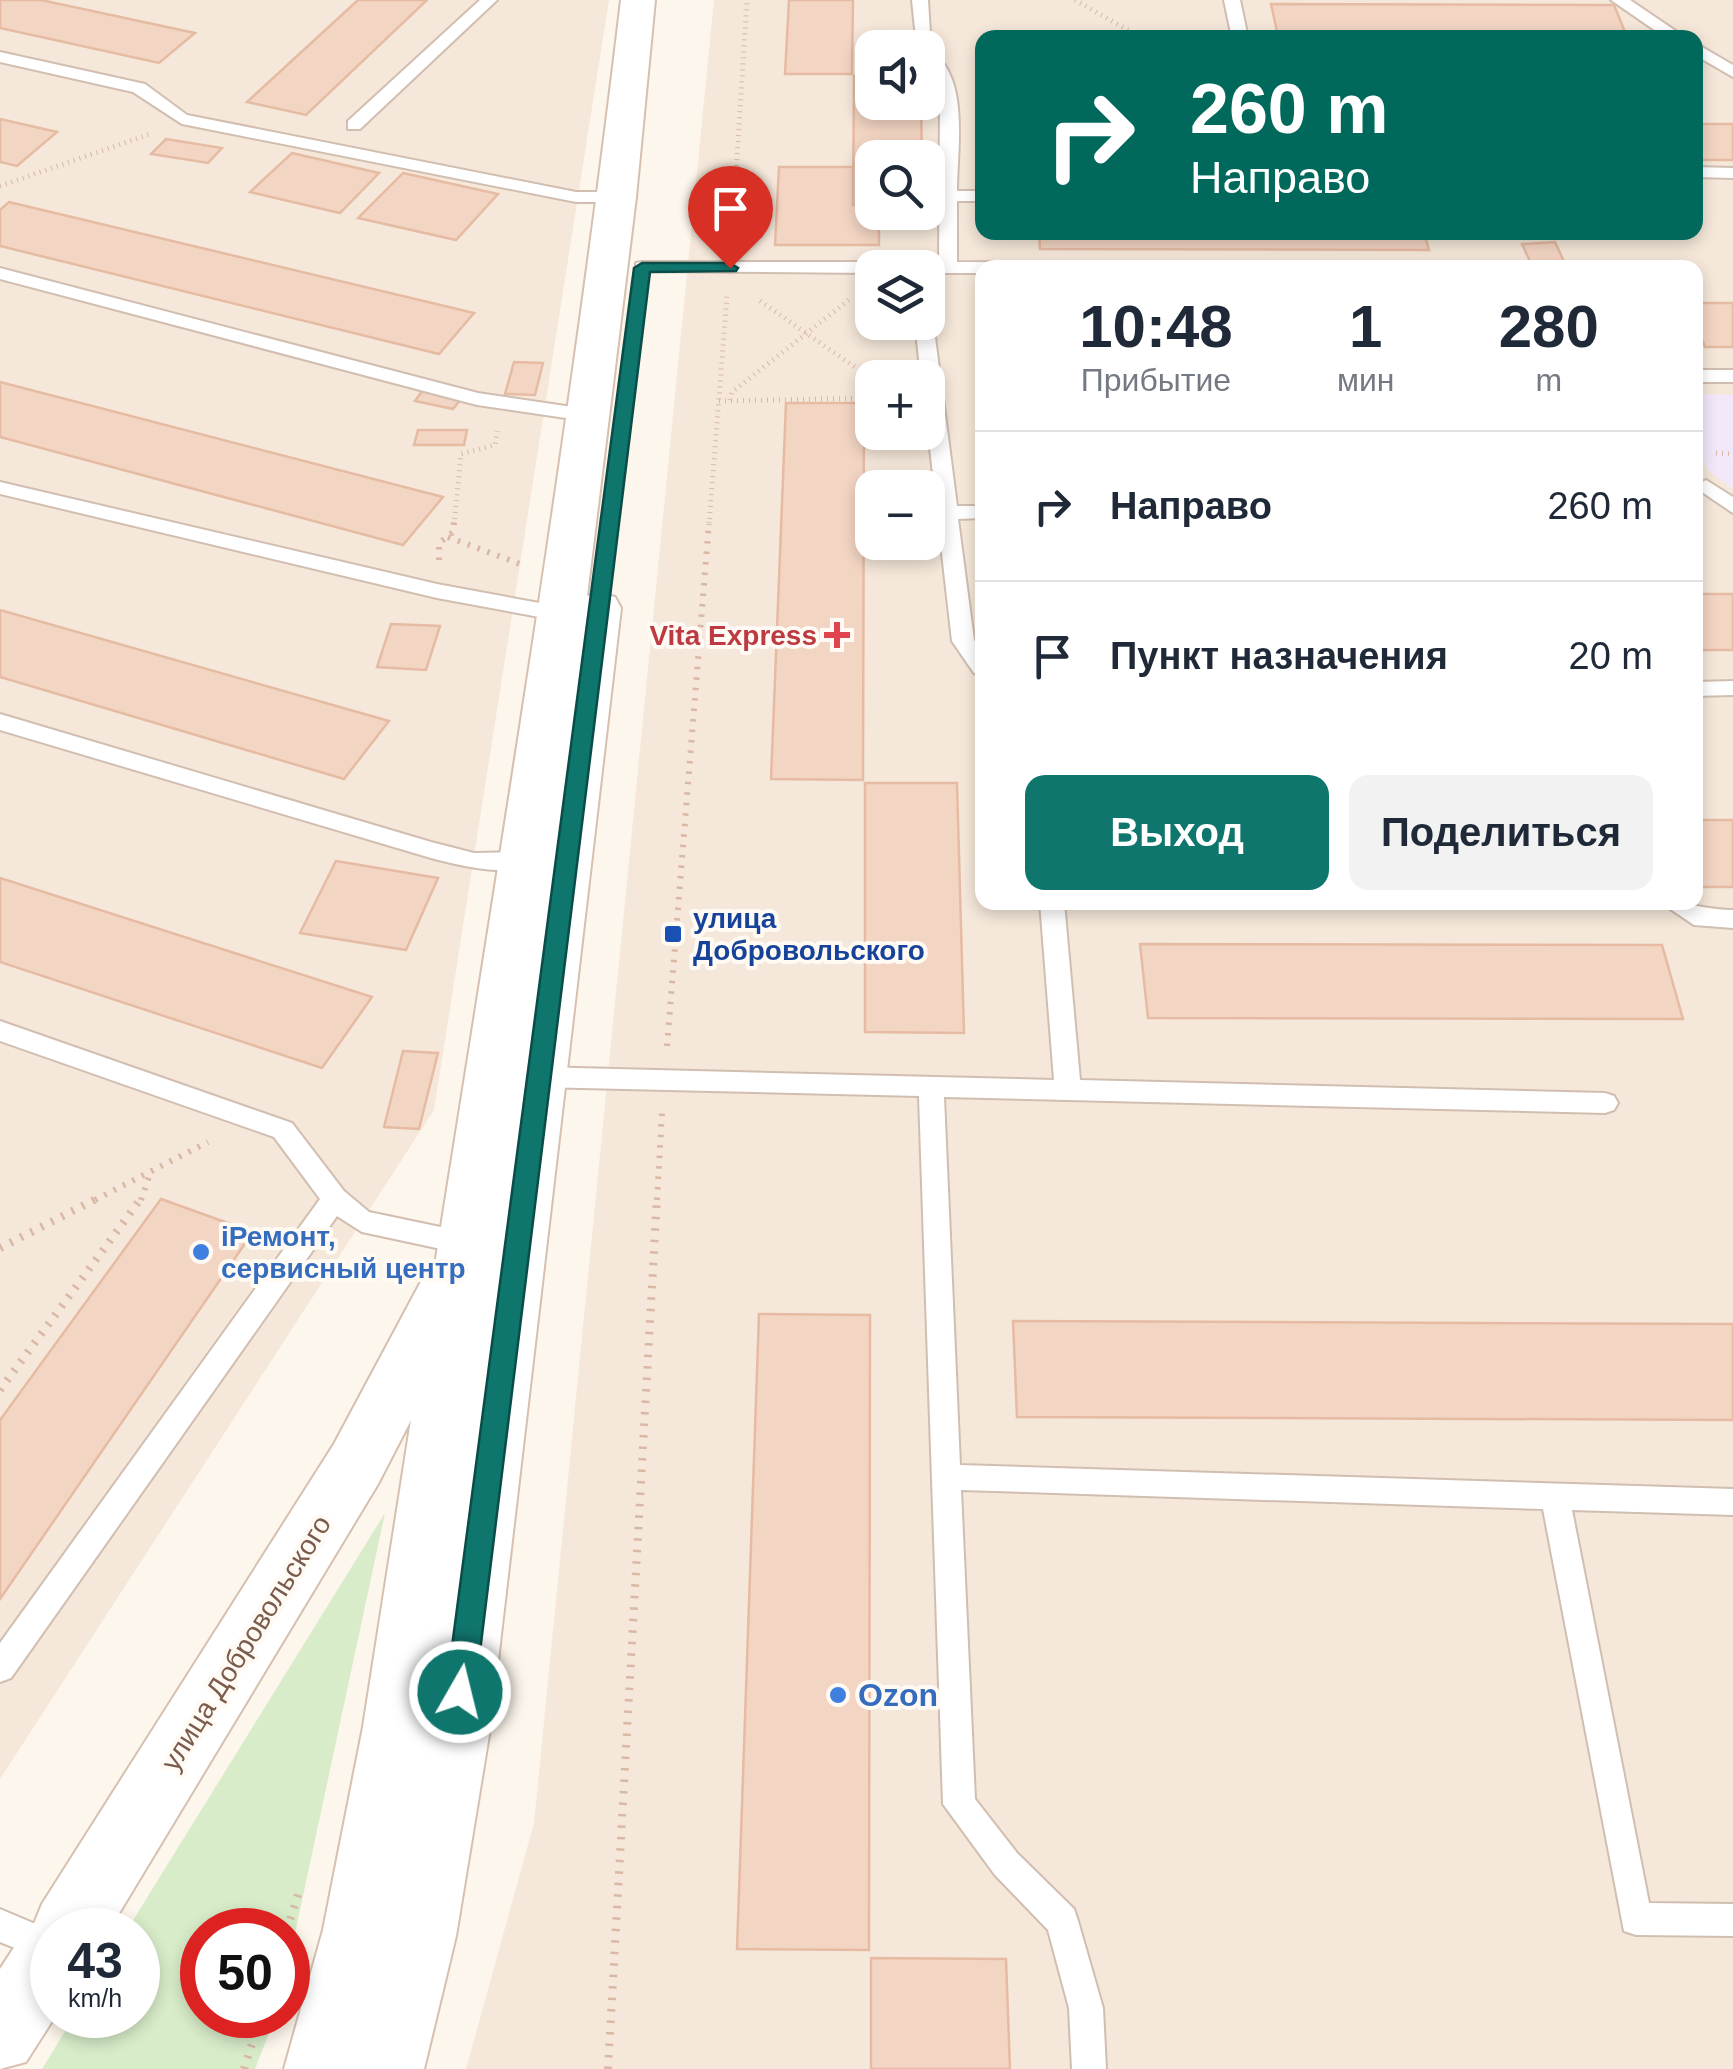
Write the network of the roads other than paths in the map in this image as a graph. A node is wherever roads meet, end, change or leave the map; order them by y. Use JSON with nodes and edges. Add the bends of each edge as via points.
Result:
{"nodes":[{"id":1,"x":489,"y":0,"type":"edge"},
{"id":2,"x":638,"y":0,"type":"edge"},
{"id":3,"x":668,"y":0,"type":"edge"},
{"id":4,"x":920,"y":0,"type":"edge"},
{"id":5,"x":1232,"y":0,"type":"edge"},
{"id":6,"x":1619,"y":0,"type":"edge"},
{"id":7,"x":923,"y":30,"type":"edge"},
{"id":8,"x":1238,"y":30,"type":"edge"},
{"id":9,"x":1666,"y":30,"type":"edge"},
{"id":10,"x":1703,"y":53,"type":"edge"},
{"id":11,"x":0,"y":57,"type":"edge"},
{"id":12,"x":1731,"y":70,"type":"edge"},
{"id":13,"x":945,"y":82,"type":"edge"},
{"id":14,"x":354,"y":126,"type":"dead end"},
{"id":15,"x":1703,"y":172,"type":"edge"},
{"id":16,"x":1733,"y":173,"type":"edge"},
{"id":17,"x":948,"y":196,"type":"junction"},
{"id":18,"x":975,"y":196,"type":"edge"},
{"id":19,"x":617,"y":197,"type":"junction"},
{"id":20,"x":948,"y":267,"type":"joint"},
{"id":21,"x":975,"y":267,"type":"edge"},
{"id":22,"x":642,"y":268,"type":"junction"},
{"id":23,"x":855,"y":270,"type":"edge"},
{"id":24,"x":0,"y":274,"type":"edge"},
{"id":25,"x":926,"y":340,"type":"edge"},
{"id":26,"x":1703,"y":376,"type":"edge"},
{"id":27,"x":1733,"y":376,"type":"edge"},
{"id":28,"x":586,"y":415,"type":"junction"},
{"id":29,"x":1703,"y":486,"type":"edge"},
{"id":30,"x":0,"y":488,"type":"edge"},
{"id":31,"x":1733,"y":506,"type":"edge"},
{"id":32,"x":975,"y":512,"type":"edge"},
{"id":33,"x":947,"y":513,"type":"junction"},
{"id":34,"x":561,"y":614,"type":"junction"},
{"id":35,"x":975,"y":658,"type":"edge"},
{"id":36,"x":1703,"y":688,"type":"edge"},
{"id":37,"x":1733,"y":688,"type":"edge"},
{"id":38,"x":0,"y":722,"type":"edge"},
{"id":39,"x":522,"y":860,"type":"junction"},
{"id":40,"x":1053,"y":910,"type":"edge"},
{"id":41,"x":1686,"y":910,"type":"edge"},
{"id":42,"x":1733,"y":919,"type":"edge"},
{"id":43,"x":0,"y":1031,"type":"edge"},
{"id":44,"x":515,"y":1077,"type":"junction"},
{"id":45,"x":931,"y":1085,"type":"junction"},
{"id":46,"x":1068,"y":1090,"type":"junction"},
{"id":47,"x":1605,"y":1102,"type":"dead end"},
{"id":48,"x":335,"y":1199,"type":"junction"},
{"id":49,"x":470,"y":1244,"type":"junction"},
{"id":50,"x":946,"y":1477,"type":"junction"},
{"id":51,"x":1555,"y":1497,"type":"junction"},
{"id":52,"x":1733,"y":1502,"type":"edge"},
{"id":53,"x":0,"y":1668,"type":"edge"},
{"id":54,"x":82,"y":1908,"type":"edge"},
{"id":55,"x":1733,"y":1920,"type":"edge"},
{"id":56,"x":0,"y":1925,"type":"edge"},
{"id":57,"x":30,"y":1938,"type":"edge"},
{"id":58,"x":30,"y":1989,"type":"edge"},
{"id":59,"x":0,"y":2036,"type":"edge"},
{"id":60,"x":322,"y":2069,"type":"edge"},
{"id":61,"x":386,"y":2069,"type":"edge"},
{"id":62,"x":1089,"y":2069,"type":"edge"}],
"edges":[{"from":1,"to":14,"type":"lane"},
{"from":2,"to":19,"type":"main road","name":"улица Добровольского"},
{"from":3,"to":22,"type":"main road","name":"улица Добровольского"},
{"from":4,"to":7,"type":"lane"},
{"from":5,"to":8,"type":"lane"},
{"from":6,"to":9,"type":"lane"},
{"from":10,"to":12,"type":"lane"},
{"from":11,"to":19,"type":"lane","via":[[139,88],[182,118],[576,197]]},
{"from":13,"to":17,"type":"lane"},
{"from":15,"to":16,"type":"lane"},
{"from":17,"to":18,"type":"lane"},
{"from":17,"to":20,"type":"lane"},
{"from":19,"to":28,"type":"main road","name":"улица Добровольского"},
{"from":20,"to":21,"type":"lane"},
{"from":22,"to":23,"type":"lane","via":[[729,277]]},
{"from":22,"to":44,"type":"main road","name":"улица Добровольского"},
{"from":24,"to":28,"type":"lane","via":[[502,402]]},
{"from":25,"to":33,"type":"lane"},
{"from":26,"to":27,"type":"lane"},
{"from":28,"to":34,"type":"main road","name":"улица Добровольского"},
{"from":29,"to":31,"type":"lane"},
{"from":30,"to":34,"type":"lane"},
{"from":32,"to":33,"type":"lane"},
{"from":33,"to":35,"type":"lane","via":[[963,641]]},
{"from":34,"to":39,"type":"main road","name":"улица Добровольского"},
{"from":36,"to":37,"type":"lane"},
{"from":38,"to":39,"type":"lane","via":[[431,850],[474,861]]},
{"from":39,"to":44,"type":"main road","name":"улица Добровольского"},
{"from":40,"to":46,"type":"lane"},
{"from":41,"to":42,"type":"lane","via":[[1702,919]]},
{"from":43,"to":48,"type":"lane","via":[[284,1130]]},
{"from":44,"to":45,"type":"lane"},
{"from":44,"to":49,"type":"main road","name":"улица Добровольского"},
{"from":44,"to":61,"type":"main road","name":"улица Добровольского","via":[[456,1729],[420,1936]]},
{"from":45,"to":46,"type":"lane"},
{"from":45,"to":50,"type":"lane"},
{"from":46,"to":47,"type":"lane"},
{"from":48,"to":49,"type":"lane","via":[[362,1221]]},
{"from":48,"to":53,"type":"lane"},
{"from":49,"to":54,"type":"main road","name":"улица Добровольского","via":[[356,1464]]},
{"from":49,"to":60,"type":"main road","name":"улица Добровольского","via":[[397,1728],[359,1930]]},
{"from":50,"to":51,"type":"lane"},
{"from":50,"to":62,"type":"lane","via":[[959,1804],[1062,1921],[1086,2008]]},
{"from":51,"to":52,"type":"lane"},
{"from":51,"to":55,"type":"lane","via":[[1636,1919]]},
{"from":56,"to":57,"type":"lane"},
{"from":58,"to":59,"type":"main road"}]}
